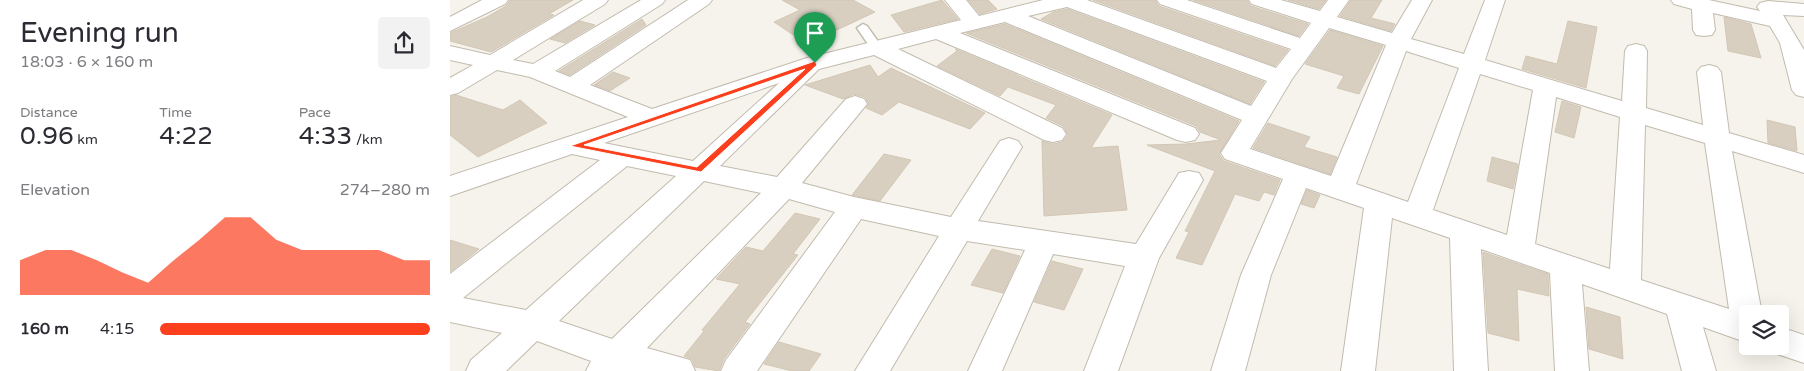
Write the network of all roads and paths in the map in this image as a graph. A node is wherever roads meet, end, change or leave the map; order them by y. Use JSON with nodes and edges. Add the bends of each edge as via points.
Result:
{"nodes":[{"id":1,"x":498,"y":0,"type":"edge"},
{"id":2,"x":598,"y":0,"type":"edge"},
{"id":3,"x":655,"y":0,"type":"edge"},
{"id":4,"x":702,"y":0,"type":"edge"},
{"id":5,"x":955,"y":0,"type":"edge"},
{"id":6,"x":1068,"y":0,"type":"edge"},
{"id":7,"x":1167,"y":0,"type":"edge"},
{"id":8,"x":1259,"y":0,"type":"edge"},
{"id":9,"x":1339,"y":0,"type":"edge"},
{"id":10,"x":1422,"y":0,"type":"edge"},
{"id":11,"x":1495,"y":0,"type":"edge"},
{"id":12,"x":1681,"y":0,"type":"edge"},
{"id":13,"x":1035,"y":4,"type":"edge"},
{"id":14,"x":1702,"y":5,"type":"junction"},
{"id":15,"x":1769,"y":9,"type":"edge"},
{"id":16,"x":1804,"y":10,"type":"edge"},
{"id":17,"x":1010,"y":16,"type":"junction"},
{"id":18,"x":1326,"y":20,"type":"junction"},
{"id":19,"x":975,"y":24,"type":"junction"},
{"id":20,"x":450,"y":25,"type":"edge"},
{"id":21,"x":863,"y":28,"type":"dead end"},
{"id":22,"x":1704,"y":30,"type":"dead end"},
{"id":23,"x":940,"y":32,"type":"junction"},
{"id":24,"x":1398,"y":42,"type":"junction"},
{"id":25,"x":1797,"y":44,"type":"edge"},
{"id":26,"x":1303,"y":46,"type":"junction"},
{"id":27,"x":876,"y":47,"type":"junction"},
{"id":28,"x":1636,"y":51,"type":"dead end"},
{"id":29,"x":450,"y":52,"type":"edge"},
{"id":30,"x":815,"y":63,"type":"junction"},
{"id":31,"x":492,"y":64,"type":"junction"},
{"id":32,"x":1471,"y":64,"type":"junction"},
{"id":33,"x":537,"y":72,"type":"junction"},
{"id":34,"x":1709,"y":72,"type":"dead end"},
{"id":35,"x":1281,"y":78,"type":"junction"},
{"id":36,"x":1803,"y":83,"type":"edge"},
{"id":37,"x":1546,"y":86,"type":"junction"},
{"id":38,"x":571,"y":87,"type":"junction"},
{"id":39,"x":450,"y":88,"type":"edge"},
{"id":40,"x":855,"y":104,"type":"dead end"},
{"id":41,"x":1633,"y":112,"type":"junction"},
{"id":42,"x":1256,"y":117,"type":"junction"},
{"id":43,"x":652,"y":118,"type":"junction"},
{"id":44,"x":1053,"y":134,"type":"dead end"},
{"id":45,"x":1186,"y":134,"type":"dead end"},
{"id":46,"x":1717,"y":138,"type":"junction"},
{"id":47,"x":574,"y":146,"type":"junction"},
{"id":48,"x":1009,"y":147,"type":"dead end"},
{"id":49,"x":622,"y":156,"type":"junction"},
{"id":50,"x":1804,"y":164,"type":"edge"},
{"id":51,"x":698,"y":170,"type":"junction"},
{"id":52,"x":1298,"y":175,"type":"junction"},
{"id":53,"x":1189,"y":180,"type":"dead end"},
{"id":54,"x":450,"y":186,"type":"edge"},
{"id":55,"x":783,"y":188,"type":"junction"},
{"id":56,"x":1340,"y":189,"type":"junction"},
{"id":57,"x":1379,"y":203,"type":"junction"},
{"id":58,"x":854,"y":207,"type":"junction"},
{"id":59,"x":1417,"y":216,"type":"junction"},
{"id":60,"x":958,"y":228,"type":"junction"},
{"id":61,"x":1465,"y":234,"type":"junction"},
{"id":62,"x":1044,"y":242,"type":"junction"},
{"id":63,"x":1519,"y":251,"type":"junction"},
{"id":64,"x":1144,"y":257,"type":"junction"},
{"id":65,"x":1565,"y":267,"type":"junction"},
{"id":66,"x":1625,"y":288,"type":"junction"},
{"id":67,"x":450,"y":291,"type":"edge"},
{"id":68,"x":1744,"y":305,"type":"edge"},
{"id":69,"x":1681,"y":307,"type":"junction"},
{"id":70,"x":450,"y":309,"type":"edge"},
{"id":71,"x":531,"y":324,"type":"junction"},
{"id":72,"x":1739,"y":326,"type":"edge"},
{"id":73,"x":610,"y":364,"type":"edge"},
{"id":74,"x":483,"y":371,"type":"edge"},
{"id":75,"x":678,"y":371,"type":"edge"},
{"id":76,"x":738,"y":371,"type":"edge"},
{"id":77,"x":872,"y":371,"type":"edge"},
{"id":78,"x":985,"y":371,"type":"edge"},
{"id":79,"x":1101,"y":371,"type":"edge"},
{"id":80,"x":1228,"y":371,"type":"edge"},
{"id":81,"x":1358,"y":371,"type":"edge"},
{"id":82,"x":1471,"y":371,"type":"edge"},
{"id":83,"x":1572,"y":371,"type":"edge"},
{"id":84,"x":1699,"y":371,"type":"edge"}],
"edges":[{"from":1,"to":20,"type":"street"},
{"from":2,"to":31,"type":"street"},
{"from":3,"to":33,"type":"street"},
{"from":4,"to":38,"type":"street"},
{"from":5,"to":19,"type":"street"},
{"from":6,"to":13,"type":"street"},
{"from":6,"to":35,"type":"street"},
{"from":7,"to":26,"type":"street"},
{"from":8,"to":18,"type":"street"},
{"from":9,"to":18,"type":"street"},
{"from":10,"to":24,"type":"street"},
{"from":11,"to":32,"type":"street"},
{"from":12,"to":14,"type":"street"},
{"from":13,"to":17,"type":"street"},
{"from":14,"to":15,"type":"street"},
{"from":14,"to":22,"type":"street"},
{"from":15,"to":16,"type":"street"},
{"from":15,"to":25,"type":"street"},
{"from":17,"to":19,"type":"street"},
{"from":17,"to":42,"type":"street"},
{"from":18,"to":24,"type":"street"},
{"from":18,"to":26,"type":"street"},
{"from":19,"to":23,"type":"street"},
{"from":21,"to":27,"type":"lane"},
{"from":23,"to":27,"type":"street"},
{"from":23,"to":45,"type":"street"},
{"from":24,"to":32,"type":"street"},
{"from":24,"to":56,"type":"street"},
{"from":25,"to":36,"type":"street"},
{"from":26,"to":35,"type":"street"},
{"from":27,"to":30,"type":"street"},
{"from":27,"to":44,"type":"street"},
{"from":28,"to":41,"type":"street"},
{"from":29,"to":31,"type":"street"},
{"from":30,"to":43,"type":"street"},
{"from":30,"to":51,"type":"street"},
{"from":31,"to":33,"type":"street"},
{"from":31,"to":39,"type":"street"},
{"from":32,"to":37,"type":"street"},
{"from":32,"to":59,"type":"street"},
{"from":33,"to":38,"type":"street"},
{"from":34,"to":46,"type":"street"},
{"from":35,"to":42,"type":"street"},
{"from":37,"to":41,"type":"street"},
{"from":37,"to":63,"type":"street"},
{"from":38,"to":43,"type":"street"},
{"from":40,"to":55,"type":"street"},
{"from":41,"to":46,"type":"street"},
{"from":41,"to":66,"type":"street"},
{"from":42,"to":52,"type":"street","via":[[1234,153]]},
{"from":43,"to":47,"type":"street"},
{"from":46,"to":50,"type":"street"},
{"from":46,"to":68,"type":"street"},
{"from":47,"to":49,"type":"street"},
{"from":47,"to":54,"type":"street"},
{"from":48,"to":60,"type":"street"},
{"from":49,"to":51,"type":"street"},
{"from":49,"to":67,"type":"street"},
{"from":51,"to":55,"type":"street"},
{"from":51,"to":71,"type":"street"},
{"from":52,"to":56,"type":"street"},
{"from":52,"to":80,"type":"street","via":[[1256,275]]},
{"from":53,"to":64,"type":"street"},
{"from":55,"to":58,"type":"street"},
{"from":55,"to":73,"type":"street"},
{"from":56,"to":57,"type":"street"},
{"from":57,"to":59,"type":"street"},
{"from":57,"to":81,"type":"street"},
{"from":58,"to":60,"type":"street"},
{"from":58,"to":76,"type":"street"},
{"from":59,"to":61,"type":"street"},
{"from":60,"to":62,"type":"street"},
{"from":60,"to":77,"type":"street"},
{"from":61,"to":63,"type":"street"},
{"from":61,"to":82,"type":"street"},
{"from":62,"to":64,"type":"street"},
{"from":62,"to":78,"type":"street"},
{"from":63,"to":65,"type":"street"},
{"from":64,"to":79,"type":"street"},
{"from":65,"to":66,"type":"street"},
{"from":65,"to":83,"type":"street"},
{"from":66,"to":69,"type":"street"},
{"from":69,"to":72,"type":"street"},
{"from":69,"to":84,"type":"street"},
{"from":70,"to":71,"type":"street"},
{"from":71,"to":73,"type":"street"},
{"from":71,"to":74,"type":"street"},
{"from":73,"to":75,"type":"street"}]}
